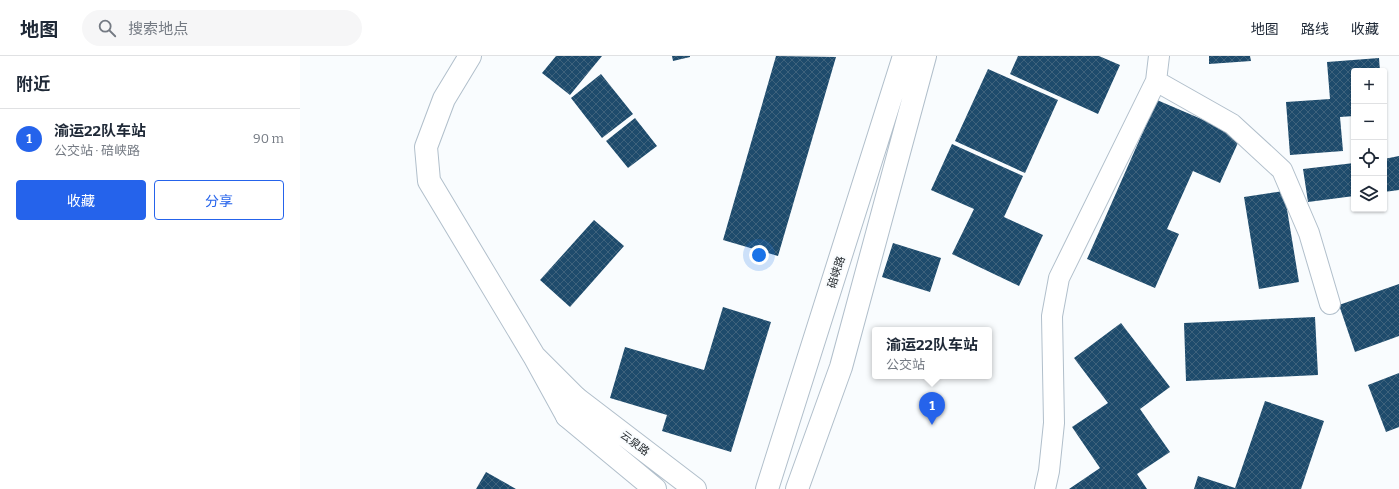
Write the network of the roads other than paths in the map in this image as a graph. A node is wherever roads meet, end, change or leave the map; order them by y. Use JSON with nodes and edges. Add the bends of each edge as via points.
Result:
{"nodes":[{"id":1,"x":470,"y":56,"type":"edge"},
{"id":2,"x":904,"y":56,"type":"edge"},
{"id":3,"x":926,"y":56,"type":"edge"},
{"id":4,"x":1159,"y":56,"type":"edge"},
{"id":5,"x":1156,"y":81,"type":"junction"},
{"id":6,"x":1330,"y":304,"type":"dead end"},
{"id":7,"x":572,"y":407,"type":"junction"},
{"id":8,"x":655,"y":489,"type":"edge"},
{"id":9,"x":694,"y":489,"type":"edge"},
{"id":10,"x":767,"y":489,"type":"edge"},
{"id":11,"x":796,"y":489,"type":"edge"},
{"id":12,"x":1045,"y":489,"type":"edge"}],
"edges":[{"from":1,"to":7,"type":"main road","via":[[444,99],[426,147],[429,181],[534,356]]},
{"from":2,"to":10,"type":"main road","name":"碚峡路"},
{"from":3,"to":11,"type":"main road","via":[[841,366]]},
{"from":4,"to":5,"type":"street"},
{"from":5,"to":6,"type":"street","via":[[1232,124],[1282,170],[1309,233]]},
{"from":5,"to":12,"type":"street","via":[[1058,278],[1052,316],[1054,423]]},
{"from":7,"to":8,"type":"main road","name":"云泉路"},
{"from":7,"to":9,"type":"main road","name":"云泉路"}]}
